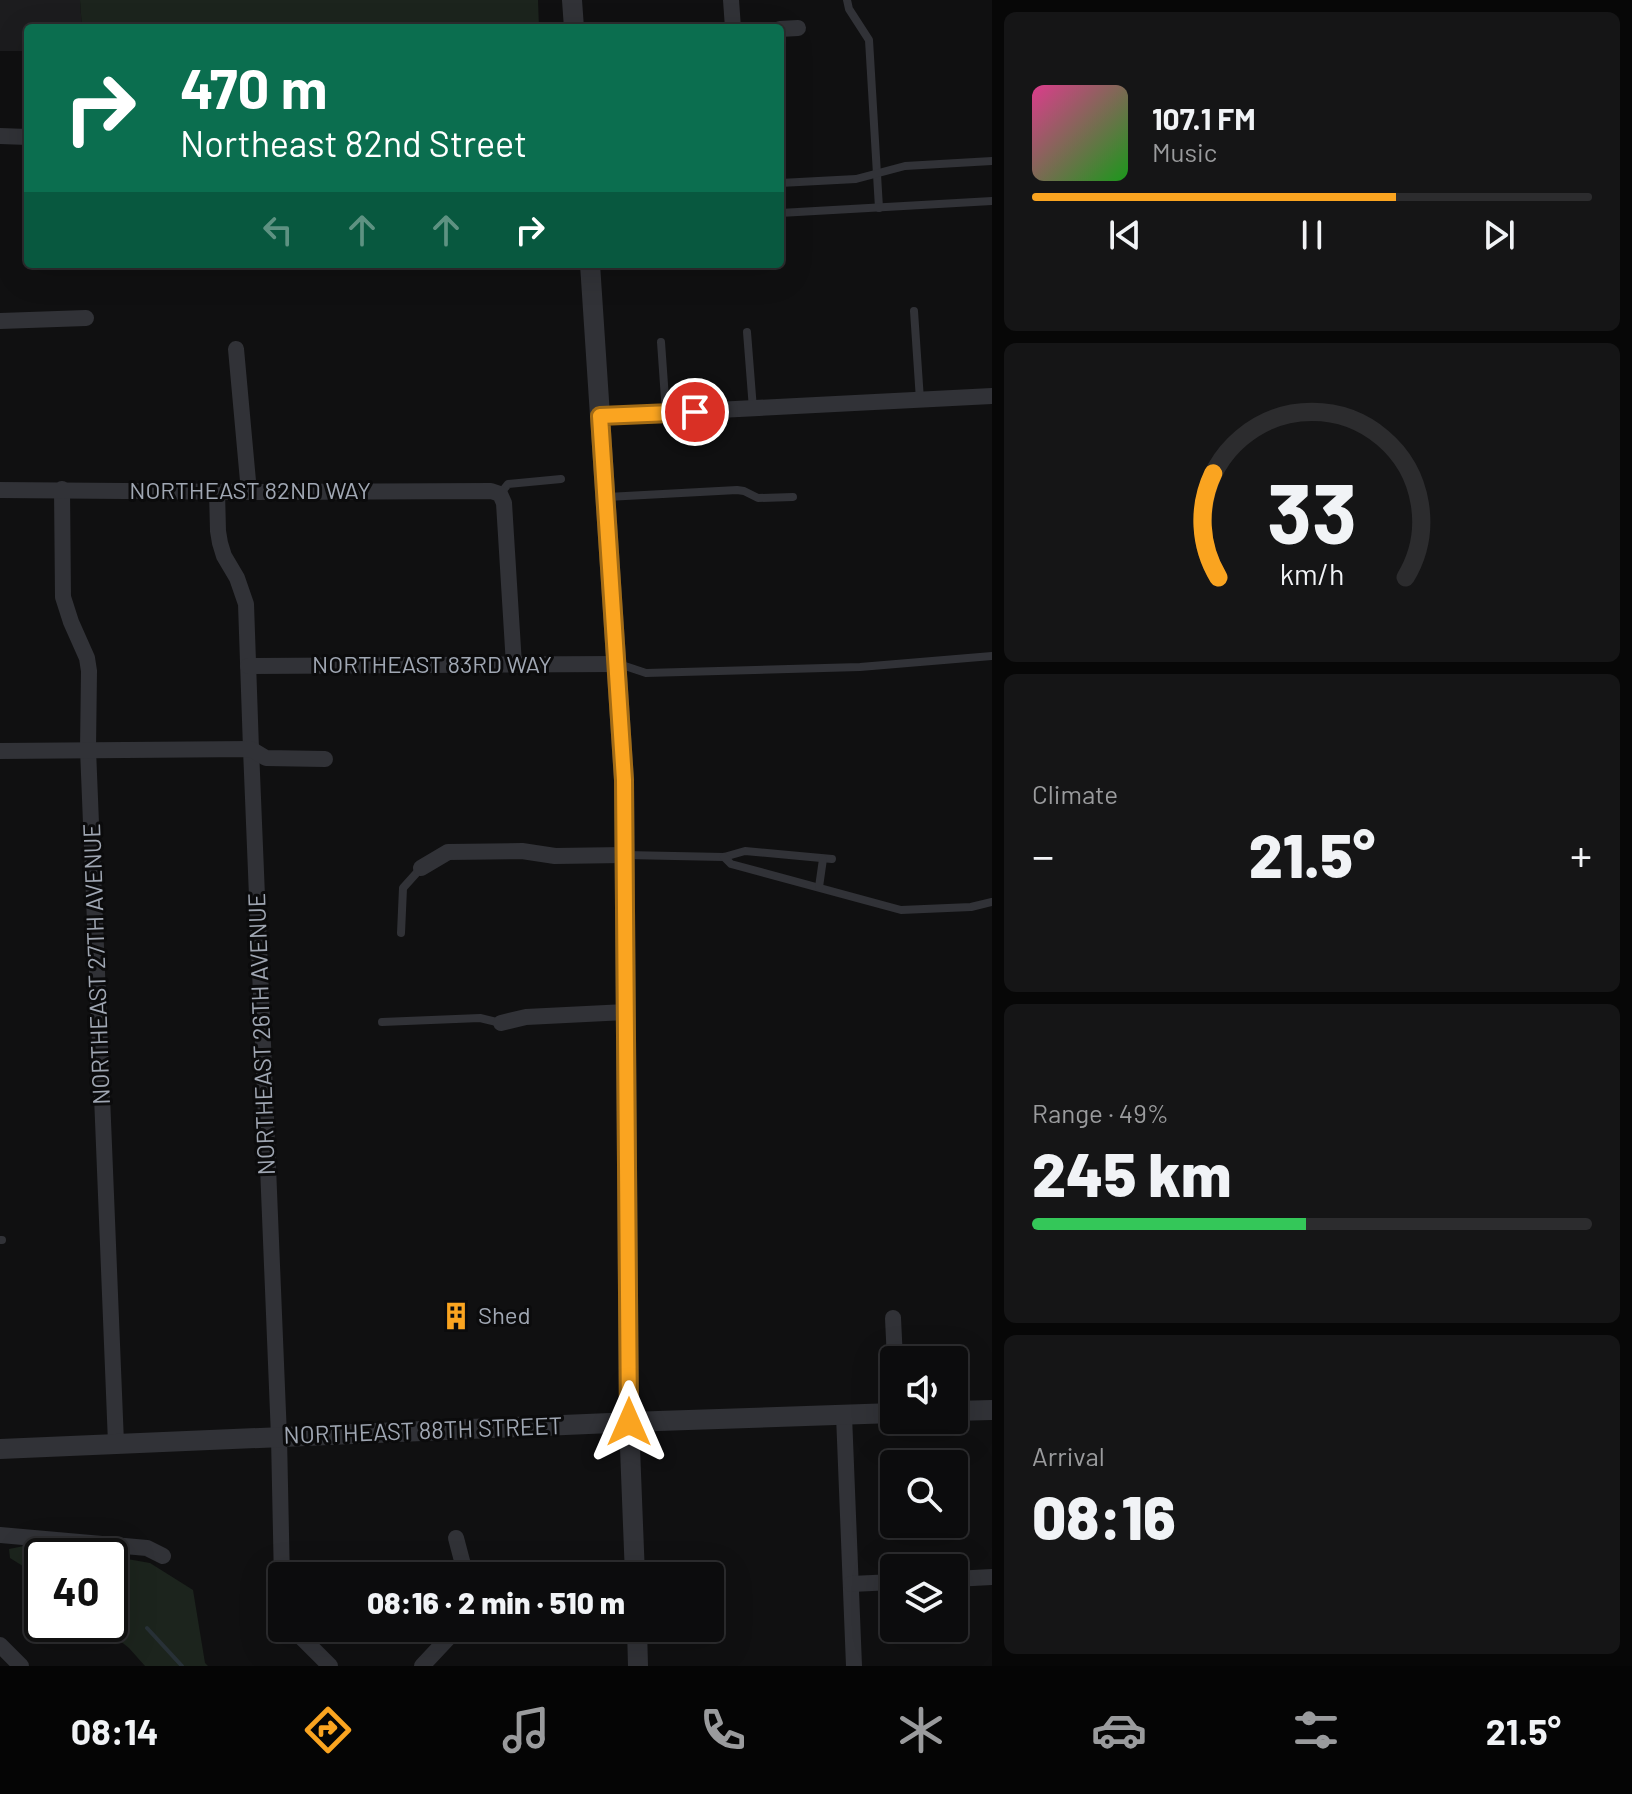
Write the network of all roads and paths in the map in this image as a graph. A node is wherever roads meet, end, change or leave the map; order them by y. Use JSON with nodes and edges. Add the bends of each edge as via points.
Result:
{"nodes":[{"id":1,"x":572,"y":0,"type":"edge"},
{"id":2,"x":731,"y":0,"type":"edge"},
{"id":3,"x":847,"y":0,"type":"edge"},
{"id":4,"x":574,"y":24,"type":"edge"},
{"id":5,"x":733,"y":24,"type":"edge"},
{"id":6,"x":798,"y":28,"type":"dead end"},
{"id":7,"x":784,"y":29,"type":"edge"},
{"id":8,"x":0,"y":136,"type":"edge"},
{"id":9,"x":24,"y":137,"type":"edge"},
{"id":10,"x":992,"y":161,"type":"edge"},
{"id":11,"x":877,"y":173,"type":"junction"},
{"id":12,"x":784,"y":183,"type":"edge"},
{"id":13,"x":992,"y":201,"type":"edge"},
{"id":14,"x":879,"y":208,"type":"junction"},
{"id":15,"x":784,"y":213,"type":"edge"},
{"id":16,"x":590,"y":268,"type":"edge"},
{"id":17,"x":914,"y":311,"type":"dead end"},
{"id":18,"x":86,"y":318,"type":"dead end"},
{"id":19,"x":0,"y":321,"type":"edge"},
{"id":20,"x":747,"y":332,"type":"dead end"},
{"id":21,"x":661,"y":342,"type":"dead end"},
{"id":22,"x":236,"y":349,"type":"dead end"},
{"id":23,"x":992,"y":396,"type":"edge"},
{"id":24,"x":920,"y":400,"type":"junction"},
{"id":25,"x":753,"y":409,"type":"junction"},
{"id":26,"x":666,"y":413,"type":"junction"},
{"id":27,"x":600,"y":416,"type":"junction"},
{"id":28,"x":561,"y":479,"type":"dead end"},
{"id":29,"x":62,"y":489,"type":"junction"},
{"id":30,"x":0,"y":490,"type":"edge"},
{"id":31,"x":217,"y":491,"type":"junction"},
{"id":32,"x":249,"y":492,"type":"junction"},
{"id":33,"x":500,"y":494,"type":"junction"},
{"id":34,"x":606,"y":497,"type":"junction"},
{"id":35,"x":793,"y":497,"type":"dead end"},
{"id":36,"x":992,"y":656,"type":"edge"},
{"id":37,"x":617,"y":664,"type":"junction"},
{"id":38,"x":514,"y":665,"type":"junction"},
{"id":39,"x":248,"y":666,"type":"junction"},
{"id":40,"x":88,"y":749,"type":"junction"},
{"id":41,"x":251,"y":749,"type":"junction"},
{"id":42,"x":0,"y":751,"type":"edge"},
{"id":43,"x":325,"y":759,"type":"dead end"},
{"id":44,"x":624,"y":855,"type":"junction"},
{"id":45,"x":724,"y":857,"type":"junction"},
{"id":46,"x":421,"y":868,"type":"joint"},
{"id":47,"x":819,"y":887,"type":"junction"},
{"id":48,"x":992,"y":902,"type":"edge"},
{"id":49,"x":401,"y":933,"type":"dead end"},
{"id":50,"x":626,"y":1012,"type":"junction"},
{"id":51,"x":382,"y":1022,"type":"dead end"},
{"id":52,"x":501,"y":1023,"type":"joint"},
{"id":53,"x":893,"y":1318,"type":"dead end"},
{"id":54,"x":894,"y":1346,"type":"edge"},
{"id":55,"x":992,"y":1410,"type":"edge"},
{"id":56,"x":968,"y":1411,"type":"edge"},
{"id":57,"x":880,"y":1414,"type":"edge"},
{"id":58,"x":844,"y":1415,"type":"junction"},
{"id":59,"x":629,"y":1422,"type":"junction"},
{"id":60,"x":279,"y":1437,"type":"junction"},
{"id":61,"x":116,"y":1443,"type":"junction"},
{"id":62,"x":0,"y":1449,"type":"edge"},
{"id":63,"x":0,"y":1535,"type":"edge"},
{"id":64,"x":456,"y":1538,"type":"dead end"},
{"id":65,"x":163,"y":1556,"type":"dead end"},
{"id":66,"x":282,"y":1562,"type":"edge"},
{"id":67,"x":462,"y":1562,"type":"edge"},
{"id":68,"x":634,"y":1562,"type":"edge"},
{"id":69,"x":992,"y":1577,"type":"edge"},
{"id":70,"x":968,"y":1578,"type":"edge"},
{"id":71,"x":880,"y":1583,"type":"edge"},
{"id":72,"x":851,"y":1584,"type":"junction"},
{"id":73,"x":306,"y":1642,"type":"edge"},
{"id":74,"x":444,"y":1642,"type":"edge"},
{"id":75,"x":637,"y":1642,"type":"edge"},
{"id":76,"x":0,"y":1645,"type":"edge"},
{"id":77,"x":21,"y":1666,"type":"edge"},
{"id":78,"x":330,"y":1666,"type":"edge"},
{"id":79,"x":422,"y":1666,"type":"edge"},
{"id":80,"x":638,"y":1666,"type":"edge"},
{"id":81,"x":854,"y":1666,"type":"edge"}],
"edges":[{"from":1,"to":4,"type":"street"},
{"from":2,"to":5,"type":"street"},
{"from":3,"to":11,"type":"lane","via":[[869,40]]},
{"from":6,"to":7,"type":"street"},
{"from":8,"to":9,"type":"street"},
{"from":10,"to":11,"type":"lane","via":[[905,166]]},
{"from":11,"to":12,"type":"lane"},
{"from":11,"to":14,"type":"lane"},
{"from":13,"to":14,"type":"lane"},
{"from":14,"to":15,"type":"lane"},
{"from":16,"to":27,"type":"street"},
{"from":17,"to":24,"type":"lane"},
{"from":18,"to":19,"type":"street"},
{"from":20,"to":25,"type":"lane"},
{"from":21,"to":26,"type":"lane"},
{"from":22,"to":32,"type":"street"},
{"from":23,"to":24,"type":"street"},
{"from":24,"to":25,"type":"street"},
{"from":25,"to":26,"type":"street"},
{"from":26,"to":27,"type":"street"},
{"from":27,"to":34,"type":"street"},
{"from":28,"to":33,"type":"lane","via":[[508,484]]},
{"from":29,"to":30,"type":"street","name":"NORTHEAST 82ND WAY"},
{"from":29,"to":31,"type":"street","name":"NORTHEAST 82ND WAY"},
{"from":29,"to":40,"type":"street","name":"NORTHEAST 27TH AVENUE","via":[[63,597],[87,658]]},
{"from":31,"to":32,"type":"street","name":"NORTHEAST 82ND WAY"},
{"from":31,"to":39,"type":"street","name":"NORTHEAST 26TH AVENUE","via":[[220,543],[246,604]]},
{"from":32,"to":33,"type":"street","name":"NORTHEAST 82ND WAY"},
{"from":33,"to":38,"type":"street"},
{"from":34,"to":35,"type":"lane","via":[[737,490],[758,498]]},
{"from":34,"to":37,"type":"street"},
{"from":36,"to":37,"type":"lane","via":[[860,667],[646,673]]},
{"from":37,"to":38,"type":"street","name":"NORTHEAST 83RD WAY"},
{"from":37,"to":44,"type":"street"},
{"from":38,"to":39,"type":"street","name":"NORTHEAST 83RD WAY"},
{"from":39,"to":41,"type":"street","name":"NORTHEAST 26TH AVENUE"},
{"from":40,"to":41,"type":"street"},
{"from":40,"to":42,"type":"street"},
{"from":40,"to":61,"type":"street","name":"NORTHEAST 27TH AVENUE"},
{"from":41,"to":43,"type":"street","via":[[266,758]]},
{"from":41,"to":60,"type":"street","name":"NORTHEAST 26TH AVENUE"},
{"from":44,"to":45,"type":"lane"},
{"from":44,"to":46,"type":"street","via":[[448,852]]},
{"from":44,"to":50,"type":"street"},
{"from":45,"to":47,"type":"lane","via":[[731,864]]},
{"from":45,"to":47,"type":"lane","via":[[745,851],[828,859]]},
{"from":46,"to":49,"type":"lane","via":[[403,888]]},
{"from":47,"to":48,"type":"lane","via":[[901,910]]},
{"from":50,"to":52,"type":"street"},
{"from":50,"to":59,"type":"street"},
{"from":51,"to":52,"type":"lane","via":[[480,1018]]},
{"from":53,"to":54,"type":"street"},
{"from":55,"to":56,"type":"street"},
{"from":57,"to":58,"type":"street","name":"NORTHEAST 88TH STREET"},
{"from":58,"to":59,"type":"street","name":"NORTHEAST 88TH STREET"},
{"from":58,"to":72,"type":"street"},
{"from":59,"to":60,"type":"street","name":"NORTHEAST 88TH STREET"},
{"from":59,"to":68,"type":"street"},
{"from":60,"to":61,"type":"street","name":"NORTHEAST 88TH STREET"},
{"from":60,"to":66,"type":"street","name":"NORTHEAST 26TH AVENUE"},
{"from":61,"to":62,"type":"street","name":"NORTHEAST 88TH STREET"},
{"from":63,"to":65,"type":"street","via":[[147,1548]]},
{"from":64,"to":67,"type":"street"},
{"from":69,"to":70,"type":"street"},
{"from":71,"to":72,"type":"street"},
{"from":72,"to":81,"type":"street"},
{"from":73,"to":78,"type":"street"},
{"from":74,"to":79,"type":"street"},
{"from":75,"to":80,"type":"street"},
{"from":76,"to":77,"type":"street"}]}
